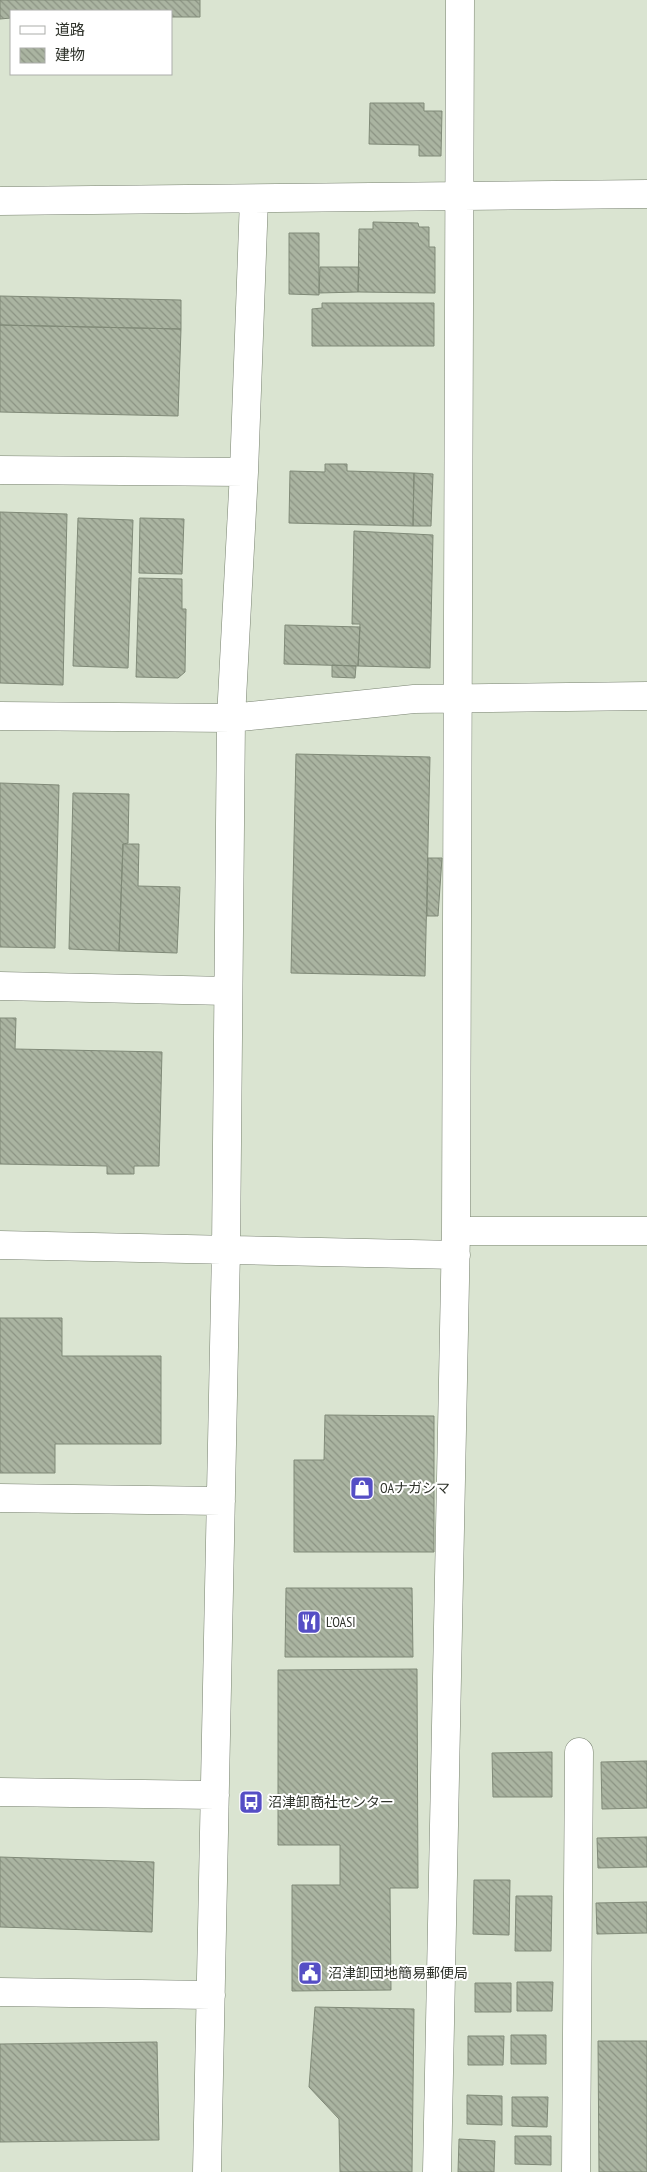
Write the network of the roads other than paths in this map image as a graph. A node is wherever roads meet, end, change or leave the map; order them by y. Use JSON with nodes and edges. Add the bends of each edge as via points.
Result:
{"nodes":[{"id":1,"x":460,"y":0,"type":"edge"},
{"id":2,"x":647,"y":194,"type":"edge"},
{"id":3,"x":458,"y":195,"type":"junction"},
{"id":4,"x":254,"y":199,"type":"junction"},
{"id":5,"x":0,"y":201,"type":"edge"},
{"id":6,"x":0,"y":470,"type":"edge"},
{"id":7,"x":244,"y":472,"type":"junction"},
{"id":8,"x":647,"y":696,"type":"edge"},
{"id":9,"x":456,"y":698,"type":"junction"},
{"id":10,"x":0,"y":716,"type":"edge"},
{"id":11,"x":231,"y":718,"type":"junction"},
{"id":12,"x":0,"y":986,"type":"edge"},
{"id":13,"x":228,"y":991,"type":"junction"},
{"id":14,"x":647,"y":1231,"type":"edge"},
{"id":15,"x":456,"y":1243,"type":"junction"},
{"id":16,"x":0,"y":1245,"type":"edge"},
{"id":17,"x":226,"y":1250,"type":"junction"},
{"id":18,"x":0,"y":1498,"type":"edge"},
{"id":19,"x":221,"y":1501,"type":"junction"},
{"id":20,"x":579,"y":1752,"type":"dead end"},
{"id":21,"x":0,"y":1792,"type":"edge"},
{"id":22,"x":215,"y":1795,"type":"junction"},
{"id":23,"x":0,"y":1992,"type":"edge"},
{"id":24,"x":210,"y":1995,"type":"junction"},
{"id":25,"x":207,"y":2172,"type":"edge"},
{"id":26,"x":437,"y":2172,"type":"edge"},
{"id":27,"x":576,"y":2172,"type":"edge"}],
"edges":[{"from":1,"to":3,"type":"street"},
{"from":2,"to":3,"type":"street"},
{"from":3,"to":4,"type":"street"},
{"from":3,"to":9,"type":"street"},
{"from":4,"to":5,"type":"street"},
{"from":4,"to":7,"type":"street"},
{"from":6,"to":7,"type":"street"},
{"from":7,"to":11,"type":"street"},
{"from":8,"to":9,"type":"street"},
{"from":9,"to":11,"type":"street","via":[[414,699]]},
{"from":9,"to":15,"type":"street"},
{"from":10,"to":11,"type":"street"},
{"from":11,"to":13,"type":"street"},
{"from":12,"to":13,"type":"street"},
{"from":13,"to":17,"type":"street"},
{"from":14,"to":15,"type":"street"},
{"from":15,"to":17,"type":"street"},
{"from":15,"to":26,"type":"street"},
{"from":16,"to":17,"type":"street"},
{"from":17,"to":19,"type":"street"},
{"from":18,"to":19,"type":"street"},
{"from":19,"to":22,"type":"street"},
{"from":20,"to":27,"type":"street"},
{"from":21,"to":22,"type":"street"},
{"from":22,"to":24,"type":"street"},
{"from":23,"to":24,"type":"street"},
{"from":24,"to":25,"type":"street"}]}
